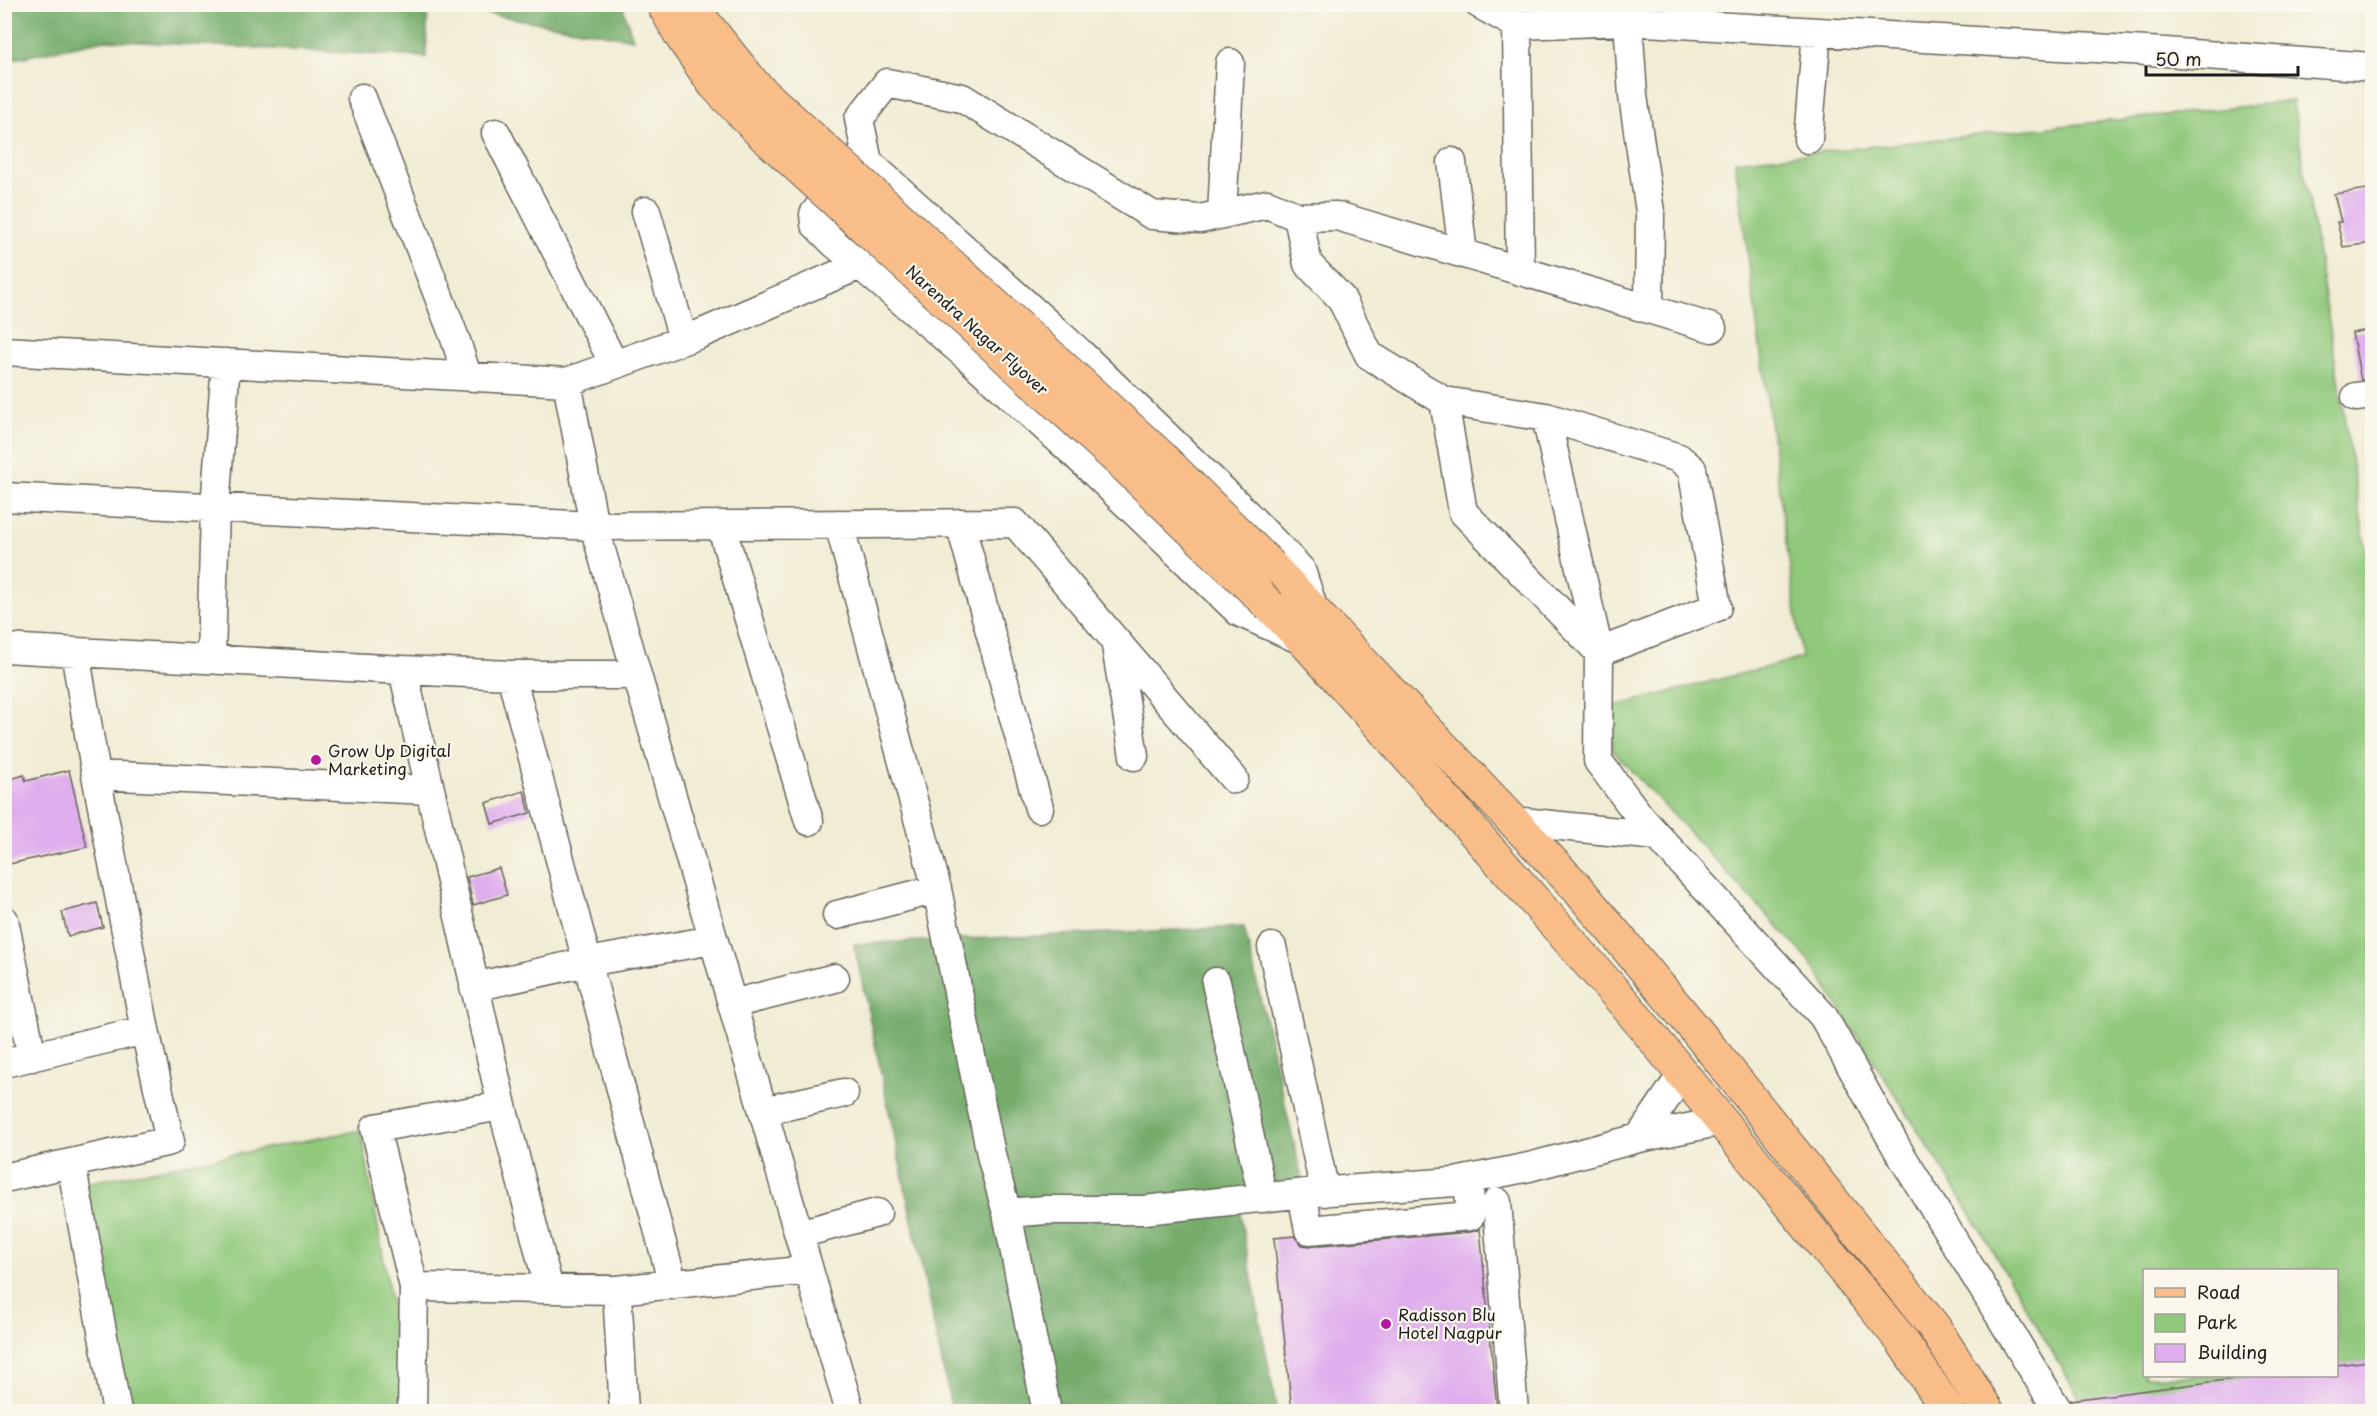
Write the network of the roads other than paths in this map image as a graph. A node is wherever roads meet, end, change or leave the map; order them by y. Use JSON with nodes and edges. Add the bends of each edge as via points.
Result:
{"nodes":[{"id":1,"x":663,"y":4,"type":"edge"},
{"id":2,"x":695,"y":4,"type":"edge"},
{"id":3,"x":1479,"y":4,"type":"edge"},
{"id":4,"x":1628,"y":21,"type":"junction"},
{"id":5,"x":1516,"y":25,"type":"junction"},
{"id":6,"x":1817,"y":32,"type":"junction"},
{"id":7,"x":1230,"y":63,"type":"dead end"},
{"id":8,"x":2373,"y":67,"type":"edge"},
{"id":9,"x":362,"y":98,"type":"dead end"},
{"id":10,"x":496,"y":133,"type":"dead end"},
{"id":11,"x":1808,"y":139,"type":"dead end"},
{"id":12,"x":868,"y":162,"type":"junction"},
{"id":13,"x":1452,"y":162,"type":"dead end"},
{"id":14,"x":646,"y":212,"type":"dead end"},
{"id":15,"x":1222,"y":214,"type":"junction"},
{"id":16,"x":1298,"y":217,"type":"junction"},
{"id":17,"x":1463,"y":254,"type":"junction"},
{"id":18,"x":860,"y":265,"type":"junction"},
{"id":19,"x":1520,"y":271,"type":"junction"},
{"id":20,"x":1649,"y":309,"type":"junction"},
{"id":21,"x":1712,"y":328,"type":"dead end"},
{"id":22,"x":683,"y":339,"type":"junction"},
{"id":23,"x":4,"y":351,"type":"edge"},
{"id":24,"x":226,"y":363,"type":"junction"},
{"id":25,"x":614,"y":364,"type":"junction"},
{"id":26,"x":467,"y":376,"type":"junction"},
{"id":27,"x":567,"y":382,"type":"junction"},
{"id":28,"x":1443,"y":400,"type":"junction"},
{"id":29,"x":1546,"y":417,"type":"junction"},
{"id":30,"x":4,"y":497,"type":"edge"},
{"id":31,"x":214,"y":507,"type":"junction"},
{"id":32,"x":960,"y":523,"type":"junction"},
{"id":33,"x":839,"y":524,"type":"junction"},
{"id":34,"x":721,"y":525,"type":"junction"},
{"id":35,"x":594,"y":526,"type":"junction"},
{"id":36,"x":1314,"y":610,"type":"junction"},
{"id":37,"x":1115,"y":640,"type":"junction"},
{"id":38,"x":1306,"y":642,"type":"junction"},
{"id":39,"x":4,"y":648,"type":"edge"},
{"id":40,"x":75,"y":652,"type":"junction"},
{"id":41,"x":1599,"y":652,"type":"junction"},
{"id":42,"x":211,"y":659,"type":"junction"},
{"id":43,"x":404,"y":670,"type":"junction"},
{"id":44,"x":511,"y":675,"type":"junction"},
{"id":45,"x":637,"y":675,"type":"junction"},
{"id":46,"x":1134,"y":756,"type":"dead end"},
{"id":47,"x":96,"y":775,"type":"junction"},
{"id":48,"x":1234,"y":779,"type":"dead end"},
{"id":49,"x":429,"y":790,"type":"junction"},
{"id":50,"x":1039,"y":808,"type":"dead end"},
{"id":51,"x":809,"y":821,"type":"dead end"},
{"id":52,"x":1514,"y":821,"type":"junction"},
{"id":53,"x":1657,"y":836,"type":"junction"},
{"id":54,"x":938,"y":890,"type":"junction"},
{"id":55,"x":837,"y":915,"type":"dead end"},
{"id":56,"x":4,"y":920,"type":"edge"},
{"id":57,"x":714,"y":940,"type":"junction"},
{"id":58,"x":1272,"y":947,"type":"dead end"},
{"id":59,"x":587,"y":962,"type":"junction"},
{"id":60,"x":835,"y":978,"type":"dead end"},
{"id":61,"x":1216,"y":982,"type":"dead end"},
{"id":62,"x":474,"y":987,"type":"junction"},
{"id":63,"x":732,"y":1004,"type":"junction"},
{"id":64,"x":145,"y":1030,"type":"junction"},
{"id":65,"x":32,"y":1057,"type":"junction"},
{"id":66,"x":4,"y":1064,"type":"edge"},
{"id":67,"x":1683,"y":1073,"type":"junction"},
{"id":68,"x":844,"y":1093,"type":"dead end"},
{"id":69,"x":502,"y":1106,"type":"junction"},
{"id":70,"x":763,"y":1111,"type":"junction"},
{"id":71,"x":1722,"y":1121,"type":"junction"},
{"id":72,"x":1639,"y":1138,"type":"junction"},
{"id":73,"x":71,"y":1163,"type":"junction"},
{"id":74,"x":4,"y":1178,"type":"edge"},
{"id":75,"x":1469,"y":1179,"type":"junction"},
{"id":76,"x":1313,"y":1193,"type":"junction"},
{"id":77,"x":1263,"y":1198,"type":"junction"},
{"id":78,"x":1497,"y":1202,"type":"dead end"},
{"id":79,"x":877,"y":1213,"type":"dead end"},
{"id":80,"x":1007,"y":1214,"type":"junction"},
{"id":81,"x":799,"y":1234,"type":"junction"},
{"id":82,"x":809,"y":1270,"type":"junction"},
{"id":83,"x":673,"y":1285,"type":"junction"},
{"id":84,"x":414,"y":1287,"type":"junction"},
{"id":85,"x":549,"y":1289,"type":"junction"},
{"id":86,"x":617,"y":1290,"type":"junction"},
{"id":87,"x":117,"y":1412,"type":"edge"},
{"id":88,"x":412,"y":1412,"type":"edge"},
{"id":89,"x":624,"y":1412,"type":"edge"},
{"id":90,"x":850,"y":1412,"type":"edge"},
{"id":91,"x":1047,"y":1412,"type":"edge"},
{"id":92,"x":1514,"y":1412,"type":"edge"},
{"id":93,"x":1948,"y":1412,"type":"edge"},
{"id":94,"x":1988,"y":1412,"type":"edge"},
{"id":95,"x":2059,"y":1412,"type":"edge"}],
"edges":[{"from":1,"to":38,"type":"main road","name":"Narendra Nagar Flyover","bridge":true,"via":[[714,84],[758,130],[1124,465]]},
{"from":2,"to":36,"type":"main road","name":"Narendra Nagar Flyover","bridge":true,"via":[[703,21],[755,86],[1158,454]]},
{"from":3,"to":5,"type":"street"},
{"from":4,"to":5,"type":"street"},
{"from":4,"to":6,"type":"street"},
{"from":4,"to":20,"type":"street","via":[[1633,96],[1650,212]]},
{"from":5,"to":19,"type":"street"},
{"from":6,"to":8,"type":"street"},
{"from":6,"to":11,"type":"street"},
{"from":7,"to":15,"type":"street"},
{"from":9,"to":26,"type":"street"},
{"from":10,"to":25,"type":"street"},
{"from":12,"to":15,"type":"street","via":[[859,119],[887,83],[962,98],[1152,215],[1200,219]]},
{"from":12,"to":18,"type":"street","via":[[854,161],[814,214],[815,224]]},
{"from":12,"to":36,"type":"street","via":[[1079,352],[1236,503],[1301,570]]},
{"from":13,"to":17,"type":"street"},
{"from":14,"to":22,"type":"street"},
{"from":15,"to":16,"type":"street","via":[[1267,204]]},
{"from":16,"to":17,"type":"street","via":[[1337,216]]},
{"from":16,"to":28,"type":"street","via":[[1308,264],[1341,298],[1369,355]]},
{"from":17,"to":19,"type":"street"},
{"from":18,"to":22,"type":"street"},
{"from":18,"to":38,"type":"street","via":[[1070,450],[1239,612]]},
{"from":19,"to":20,"type":"street"},
{"from":20,"to":21,"type":"street"},
{"from":22,"to":25,"type":"street"},
{"from":23,"to":24,"type":"street"},
{"from":24,"to":26,"type":"street"},
{"from":24,"to":31,"type":"street"},
{"from":25,"to":27,"type":"street"},
{"from":26,"to":27,"type":"street"},
{"from":27,"to":35,"type":"street"},
{"from":28,"to":29,"type":"street"},
{"from":28,"to":41,"type":"street","via":[[1463,512]]},
{"from":29,"to":41,"type":"street"},
{"from":29,"to":41,"type":"street","via":[[1679,458],[1692,469],[1718,607]]},
{"from":30,"to":31,"type":"street"},
{"from":31,"to":35,"type":"street"},
{"from":31,"to":42,"type":"street"},
{"from":32,"to":33,"type":"street"},
{"from":32,"to":37,"type":"street","via":[[1015,523]]},
{"from":32,"to":50,"type":"street"},
{"from":33,"to":34,"type":"street"},
{"from":33,"to":54,"type":"street"},
{"from":34,"to":35,"type":"street"},
{"from":34,"to":51,"type":"street"},
{"from":35,"to":45,"type":"street"},
{"from":36,"to":52,"type":"main road","name":"Narendra Nagar Flyover"},
{"from":37,"to":46,"type":"street"},
{"from":37,"to":48,"type":"street"},
{"from":38,"to":67,"type":"main road","name":"Narendra Nagar Flyover"},
{"from":39,"to":40,"type":"street"},
{"from":40,"to":42,"type":"street"},
{"from":40,"to":47,"type":"street"},
{"from":41,"to":53,"type":"street","via":[[1598,761]]},
{"from":42,"to":43,"type":"street"},
{"from":43,"to":44,"type":"street"},
{"from":43,"to":49,"type":"street"},
{"from":44,"to":45,"type":"street"},
{"from":44,"to":59,"type":"street"},
{"from":45,"to":57,"type":"street"},
{"from":47,"to":49,"type":"street"},
{"from":47,"to":64,"type":"street"},
{"from":49,"to":62,"type":"street"},
{"from":52,"to":53,"type":"street"},
{"from":52,"to":94,"type":"main road","name":"Narendra Nagar Flyover","via":[[1576,887],[1710,1048],[1934,1327]]},
{"from":53,"to":95,"type":"street","via":[[1822,1016],[1898,1150]]},
{"from":54,"to":55,"type":"street"},
{"from":54,"to":80,"type":"street","via":[[992,1159]]},
{"from":56,"to":65,"type":"street"},
{"from":57,"to":59,"type":"street"},
{"from":57,"to":63,"type":"street"},
{"from":58,"to":76,"type":"street"},
{"from":59,"to":62,"type":"street"},
{"from":59,"to":83,"type":"street"},
{"from":60,"to":63,"type":"street"},
{"from":61,"to":77,"type":"street"},
{"from":62,"to":69,"type":"street"},
{"from":63,"to":70,"type":"street"},
{"from":64,"to":65,"type":"street"},
{"from":64,"to":73,"type":"street","via":[[170,1141]]},
{"from":65,"to":66,"type":"street"},
{"from":67,"to":71,"type":"main road","name":"Narendra Nagar Flyover"},
{"from":67,"to":72,"type":"street"},
{"from":68,"to":70,"type":"street"},
{"from":69,"to":84,"type":"street","via":[[375,1128]]},
{"from":69,"to":85,"type":"street"},
{"from":70,"to":81,"type":"street"},
{"from":71,"to":72,"type":"street"},
{"from":71,"to":93,"type":"main road","name":"Narendra Nagar Flyover","via":[[1902,1341]]},
{"from":72,"to":75,"type":"street"},
{"from":73,"to":74,"type":"street"},
{"from":73,"to":87,"type":"street"},
{"from":75,"to":76,"type":"street"},
{"from":75,"to":76,"type":"street","via":[[1470,1216],[1309,1230]]},
{"from":76,"to":77,"type":"street"},
{"from":77,"to":80,"type":"street","via":[[1144,1210]]},
{"from":78,"to":92,"type":"street"},
{"from":79,"to":81,"type":"street"},
{"from":80,"to":91,"type":"street"},
{"from":81,"to":82,"type":"street"},
{"from":82,"to":83,"type":"street"},
{"from":82,"to":90,"type":"street"},
{"from":83,"to":86,"type":"street"},
{"from":84,"to":85,"type":"street"},
{"from":84,"to":88,"type":"street"},
{"from":85,"to":86,"type":"street"},
{"from":86,"to":89,"type":"street"}]}
